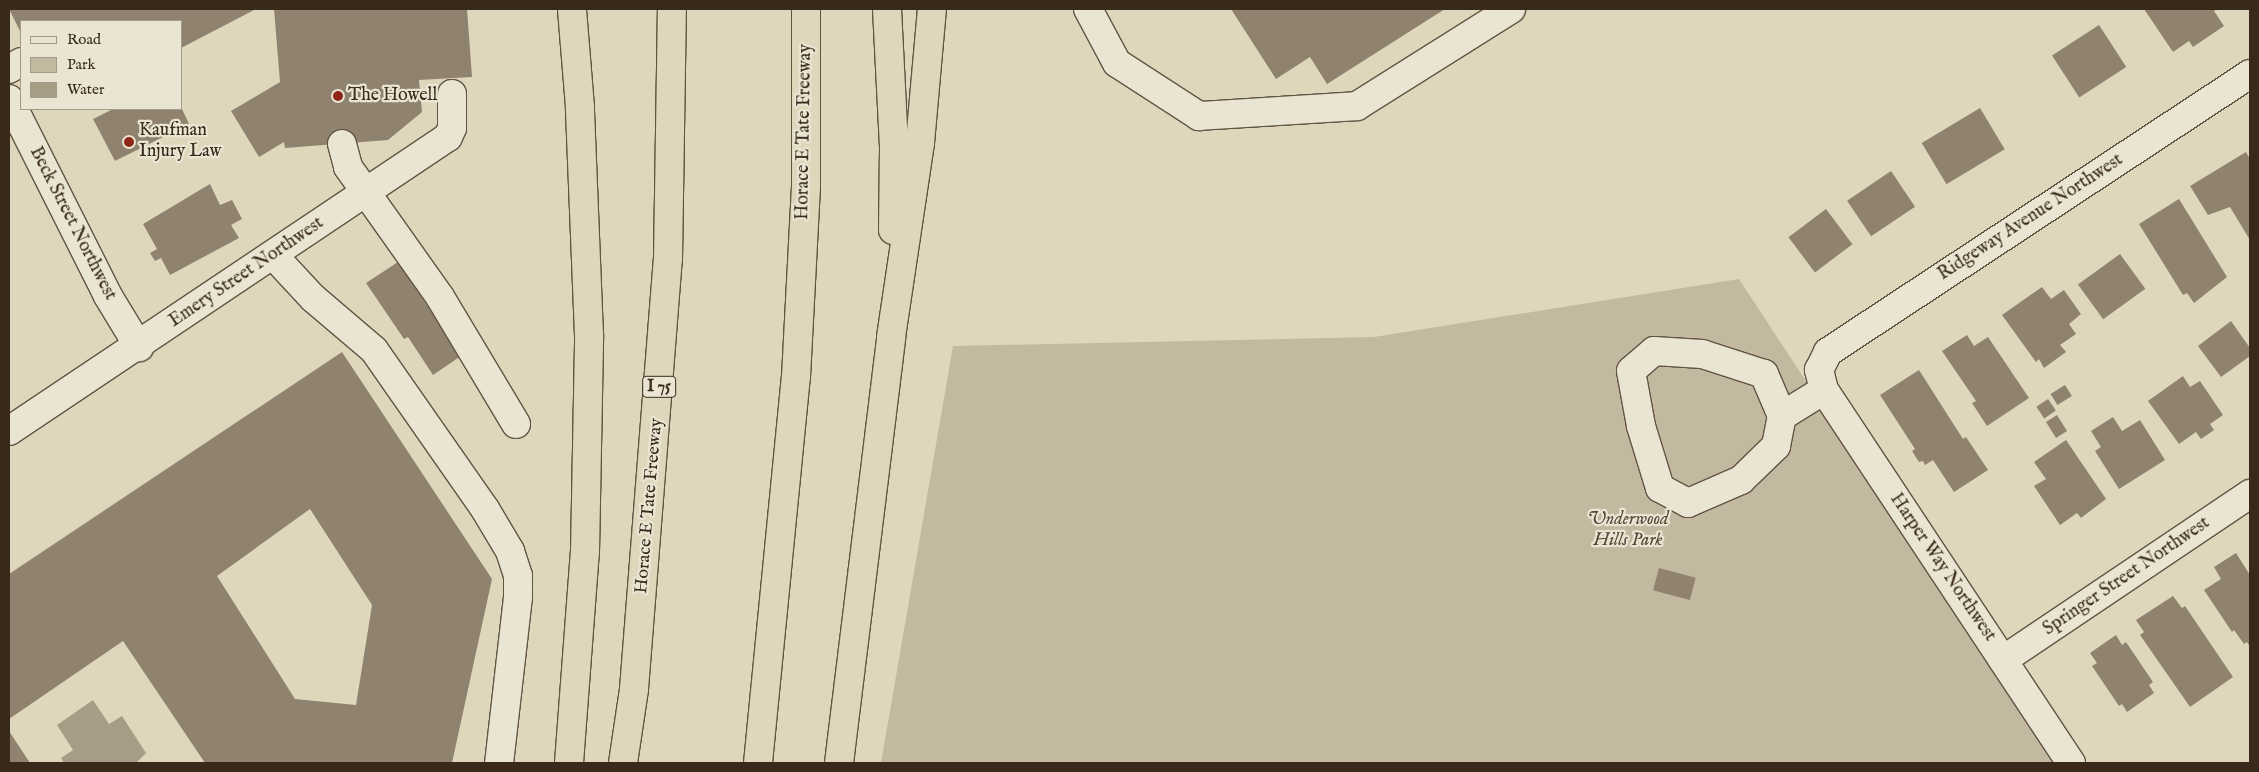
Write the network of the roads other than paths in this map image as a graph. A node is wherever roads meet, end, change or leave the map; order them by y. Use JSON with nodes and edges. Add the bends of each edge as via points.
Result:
{"nodes":[{"id":1,"x":572,"y":9,"type":"edge"},
{"id":2,"x":672,"y":9,"type":"edge"},
{"id":3,"x":806,"y":9,"type":"edge"},
{"id":4,"x":887,"y":9,"type":"edge"},
{"id":5,"x":932,"y":9,"type":"edge"},
{"id":6,"x":1088,"y":9,"type":"edge"},
{"id":7,"x":1511,"y":9,"type":"edge"},
{"id":8,"x":20,"y":63,"type":"edge"},
{"id":9,"x":9,"y":69,"type":"edge"},
{"id":10,"x":2250,"y":74,"type":"edge"},
{"id":11,"x":452,"y":94,"type":"dead end"},
{"id":12,"x":9,"y":99,"type":"edge"},
{"id":13,"x":342,"y":144,"type":"dead end"},
{"id":14,"x":365,"y":192,"type":"junction"},
{"id":15,"x":273,"y":255,"type":"junction"},
{"id":16,"x":891,"y":337,"type":"junction"},
{"id":17,"x":139,"y":347,"type":"junction"},
{"id":18,"x":1821,"y":380,"type":"junction"},
{"id":19,"x":1782,"y":416,"type":"junction"},
{"id":20,"x":516,"y":424,"type":"dead end"},
{"id":21,"x":9,"y":431,"type":"edge"},
{"id":22,"x":2250,"y":494,"type":"edge"},
{"id":23,"x":2003,"y":660,"type":"junction"},
{"id":24,"x":499,"y":763,"type":"edge"},
{"id":25,"x":569,"y":763,"type":"edge"},
{"id":26,"x":623,"y":763,"type":"edge"},
{"id":27,"x":758,"y":763,"type":"edge"},
{"id":28,"x":839,"y":763,"type":"edge"},
{"id":29,"x":2072,"y":763,"type":"edge"}],
"edges":[{"from":1,"to":25,"type":"highway","via":[[580,107],[589,345],[584,552]]},
{"from":2,"to":26,"type":"highway","name":"Horace E Tate Freeway","number":"I 75","via":[[668,259],[634,688]]},
{"from":3,"to":27,"type":"highway","name":"Horace E Tate Freeway","via":[[806,188],[796,377]]},
{"from":4,"to":16,"type":"highway","via":[[894,148]]},
{"from":5,"to":16,"type":"highway","via":[[920,143]]},
{"from":6,"to":7,"type":"street","via":[[1117,63],[1199,116],[1358,106]]},
{"from":8,"to":9,"type":"street"},
{"from":10,"to":18,"type":"street","name":"Ridgeway Avenue Northwest","via":[[1828,352]]},
{"from":11,"to":14,"type":"street","name":"Emery Street Northwest","via":[[452,128],[448,138]]},
{"from":12,"to":17,"type":"street","name":"Beck Street Northwest","via":[[108,296]]},
{"from":13,"to":14,"type":"street","via":[[348,167]]},
{"from":14,"to":15,"type":"street","name":"Emery Street Northwest"},
{"from":14,"to":20,"type":"street","via":[[440,297]]},
{"from":15,"to":17,"type":"street","name":"Emery Street Northwest"},
{"from":15,"to":24,"type":"street","via":[[313,298],[374,350],[485,508],[510,551],[518,576],[518,597]]},
{"from":16,"to":28,"type":"highway"},
{"from":17,"to":21,"type":"street","name":"Emery Street Northwest"},
{"from":18,"to":19,"type":"street"},
{"from":18,"to":23,"type":"street","name":"Harper Way Northwest"},
{"from":19,"to":19,"type":"street","via":[[1764,374],[1702,354],[1654,351],[1631,371],[1641,426],[1660,488],[1688,504],[1741,480],[1776,446]]},
{"from":22,"to":23,"type":"street","name":"Springer Street Northwest"},
{"from":23,"to":29,"type":"street","name":"Harper Way Northwest"}]}
